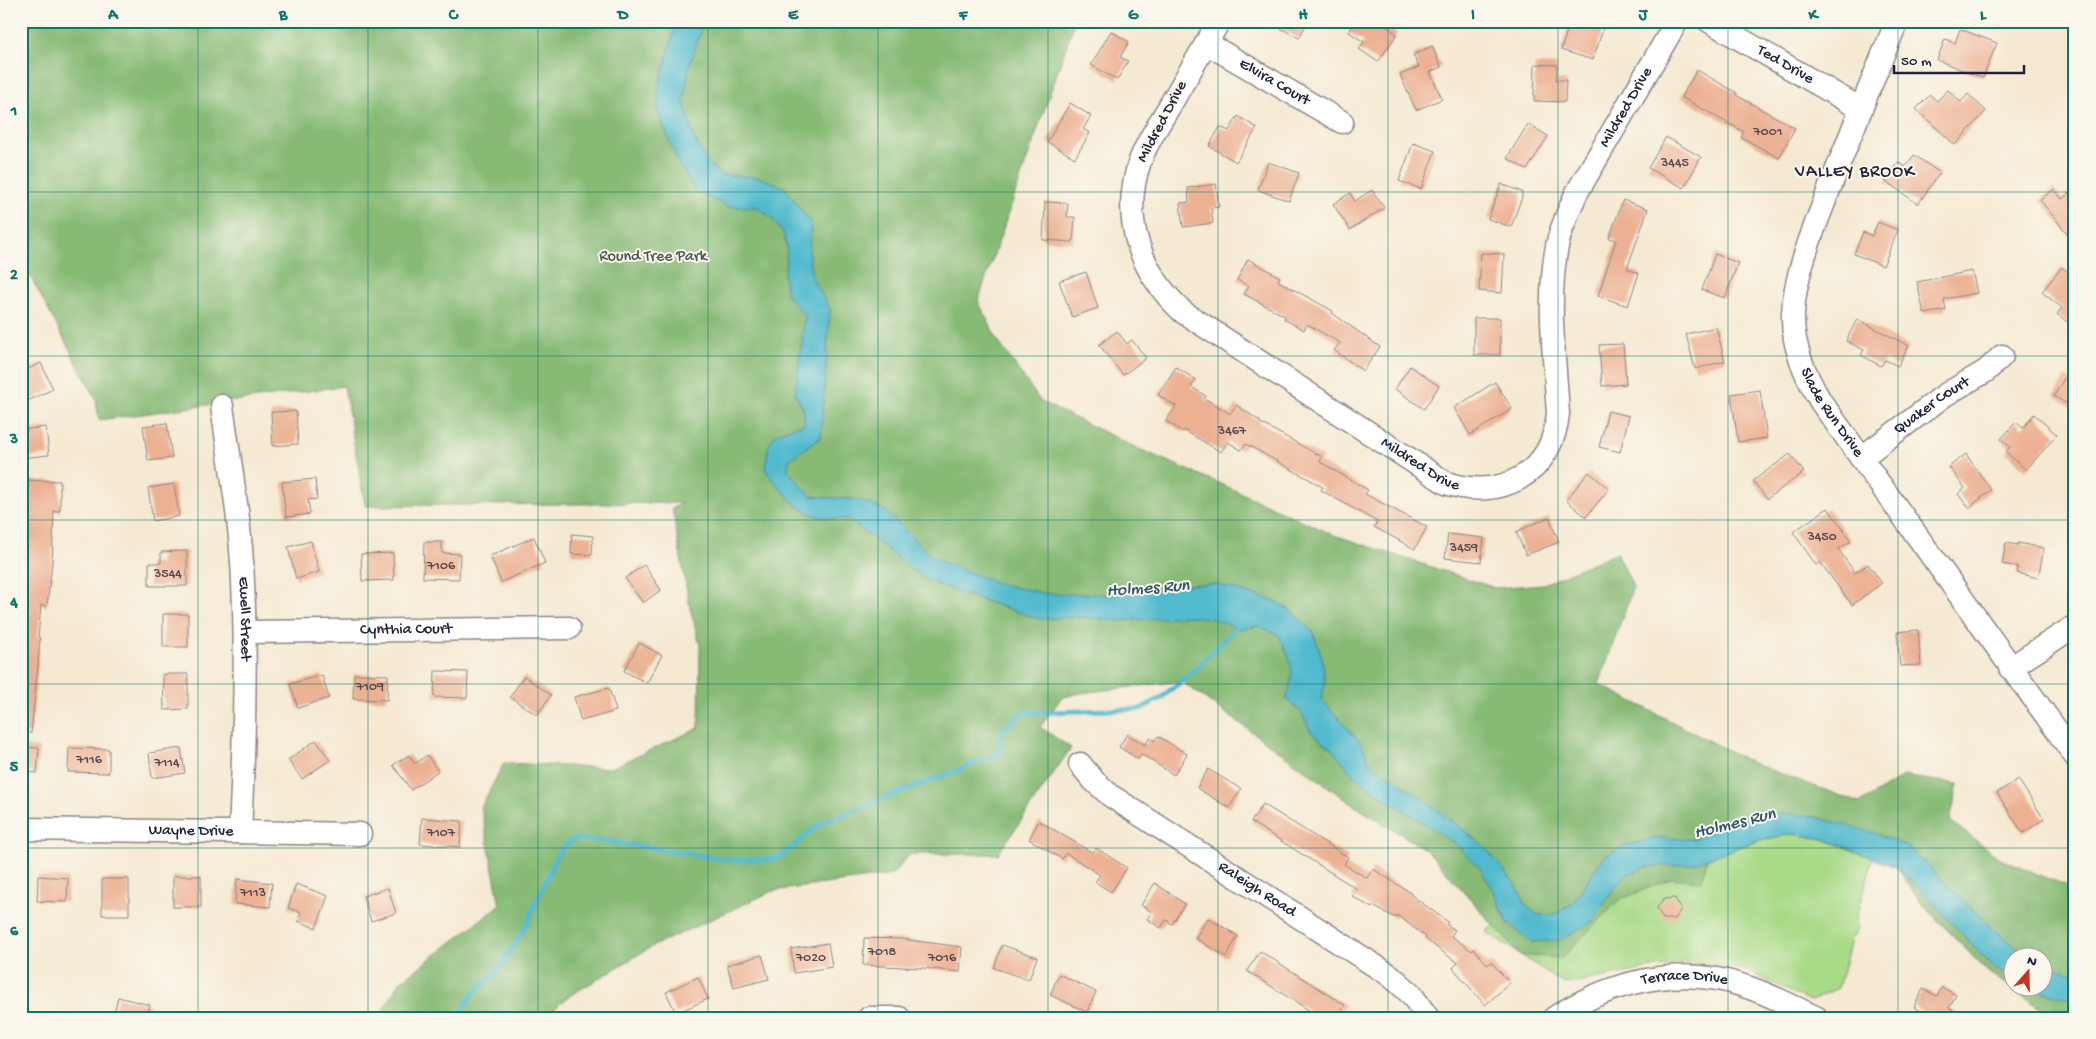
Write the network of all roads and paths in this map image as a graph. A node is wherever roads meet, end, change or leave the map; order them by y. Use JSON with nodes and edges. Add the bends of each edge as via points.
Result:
{"nodes":[{"id":1,"x":1219,"y":21,"type":"edge"},
{"id":2,"x":1677,"y":21,"type":"edge"},
{"id":3,"x":1709,"y":21,"type":"edge"},
{"id":4,"x":1897,"y":21,"type":"edge"},
{"id":5,"x":1206,"y":43,"type":"junction"},
{"id":6,"x":1861,"y":108,"type":"junction"},
{"id":7,"x":1342,"y":122,"type":"dead end"},
{"id":8,"x":2002,"y":356,"type":"dead end"},
{"id":9,"x":222,"y":406,"type":"dead end"},
{"id":10,"x":1861,"y":458,"type":"junction"},
{"id":11,"x":2075,"y":626,"type":"edge"},
{"id":12,"x":569,"y":628,"type":"dead end"},
{"id":13,"x":244,"y":632,"type":"junction"},
{"id":14,"x":2010,"y":668,"type":"junction"},
{"id":15,"x":2075,"y":756,"type":"edge"},
{"id":16,"x":1080,"y":764,"type":"dead end"},
{"id":17,"x":21,"y":828,"type":"edge"},
{"id":18,"x":240,"y":832,"type":"junction"},
{"id":19,"x":360,"y":834,"type":"dead end"},
{"id":20,"x":869,"y":1018,"type":"edge"},
{"id":21,"x":899,"y":1018,"type":"edge"},
{"id":22,"x":1428,"y":1018,"type":"edge"},
{"id":23,"x":1554,"y":1018,"type":"edge"},
{"id":24,"x":1817,"y":1018,"type":"edge"}],
"edges":[{"from":1,"to":5,"type":"street","name":"Mildred Drive"},
{"from":2,"to":5,"type":"street","name":"Mildred Drive","via":[[1576,194],[1564,222],[1552,285],[1558,414],[1550,446],[1539,463],[1524,476],[1508,485],[1489,489],[1463,488],[1446,483],[1183,312],[1152,278],[1134,231],[1134,184],[1147,146]]},
{"from":3,"to":6,"type":"street","name":"Ted Drive"},
{"from":4,"to":6,"type":"street","name":"Slade Run Drive"},
{"from":5,"to":7,"type":"street","name":"Elvira Court"},
{"from":6,"to":10,"type":"street","name":"Slade Run Drive","via":[[1814,230],[1797,284],[1793,313],[1794,339],[1802,366],[1822,402]]},
{"from":8,"to":10,"type":"street","name":"Quaker Court","via":[[1986,371],[1945,395]]},
{"from":9,"to":13,"type":"street","name":"Ewell Street","via":[[235,493]]},
{"from":10,"to":14,"type":"street","name":"Slade Run Drive"},
{"from":11,"to":14,"type":"street"},
{"from":12,"to":13,"type":"street","name":"Cynthia Court"},
{"from":13,"to":18,"type":"street","name":"Ewell Street"},
{"from":14,"to":15,"type":"street","name":"Slade Run Drive"},
{"from":16,"to":22,"type":"street","name":"Raleigh Road","via":[[1111,796],[1391,976],[1411,994]]},
{"from":17,"to":18,"type":"street","name":"Wayne Drive"},
{"from":18,"to":19,"type":"street","name":"Wayne Drive"},
{"from":20,"to":21,"type":"street"},
{"from":23,"to":24,"type":"street","name":"Terrace Drive","via":[[1595,995],[1627,984],[1660,977],[1688,976],[1742,985]]}]}
